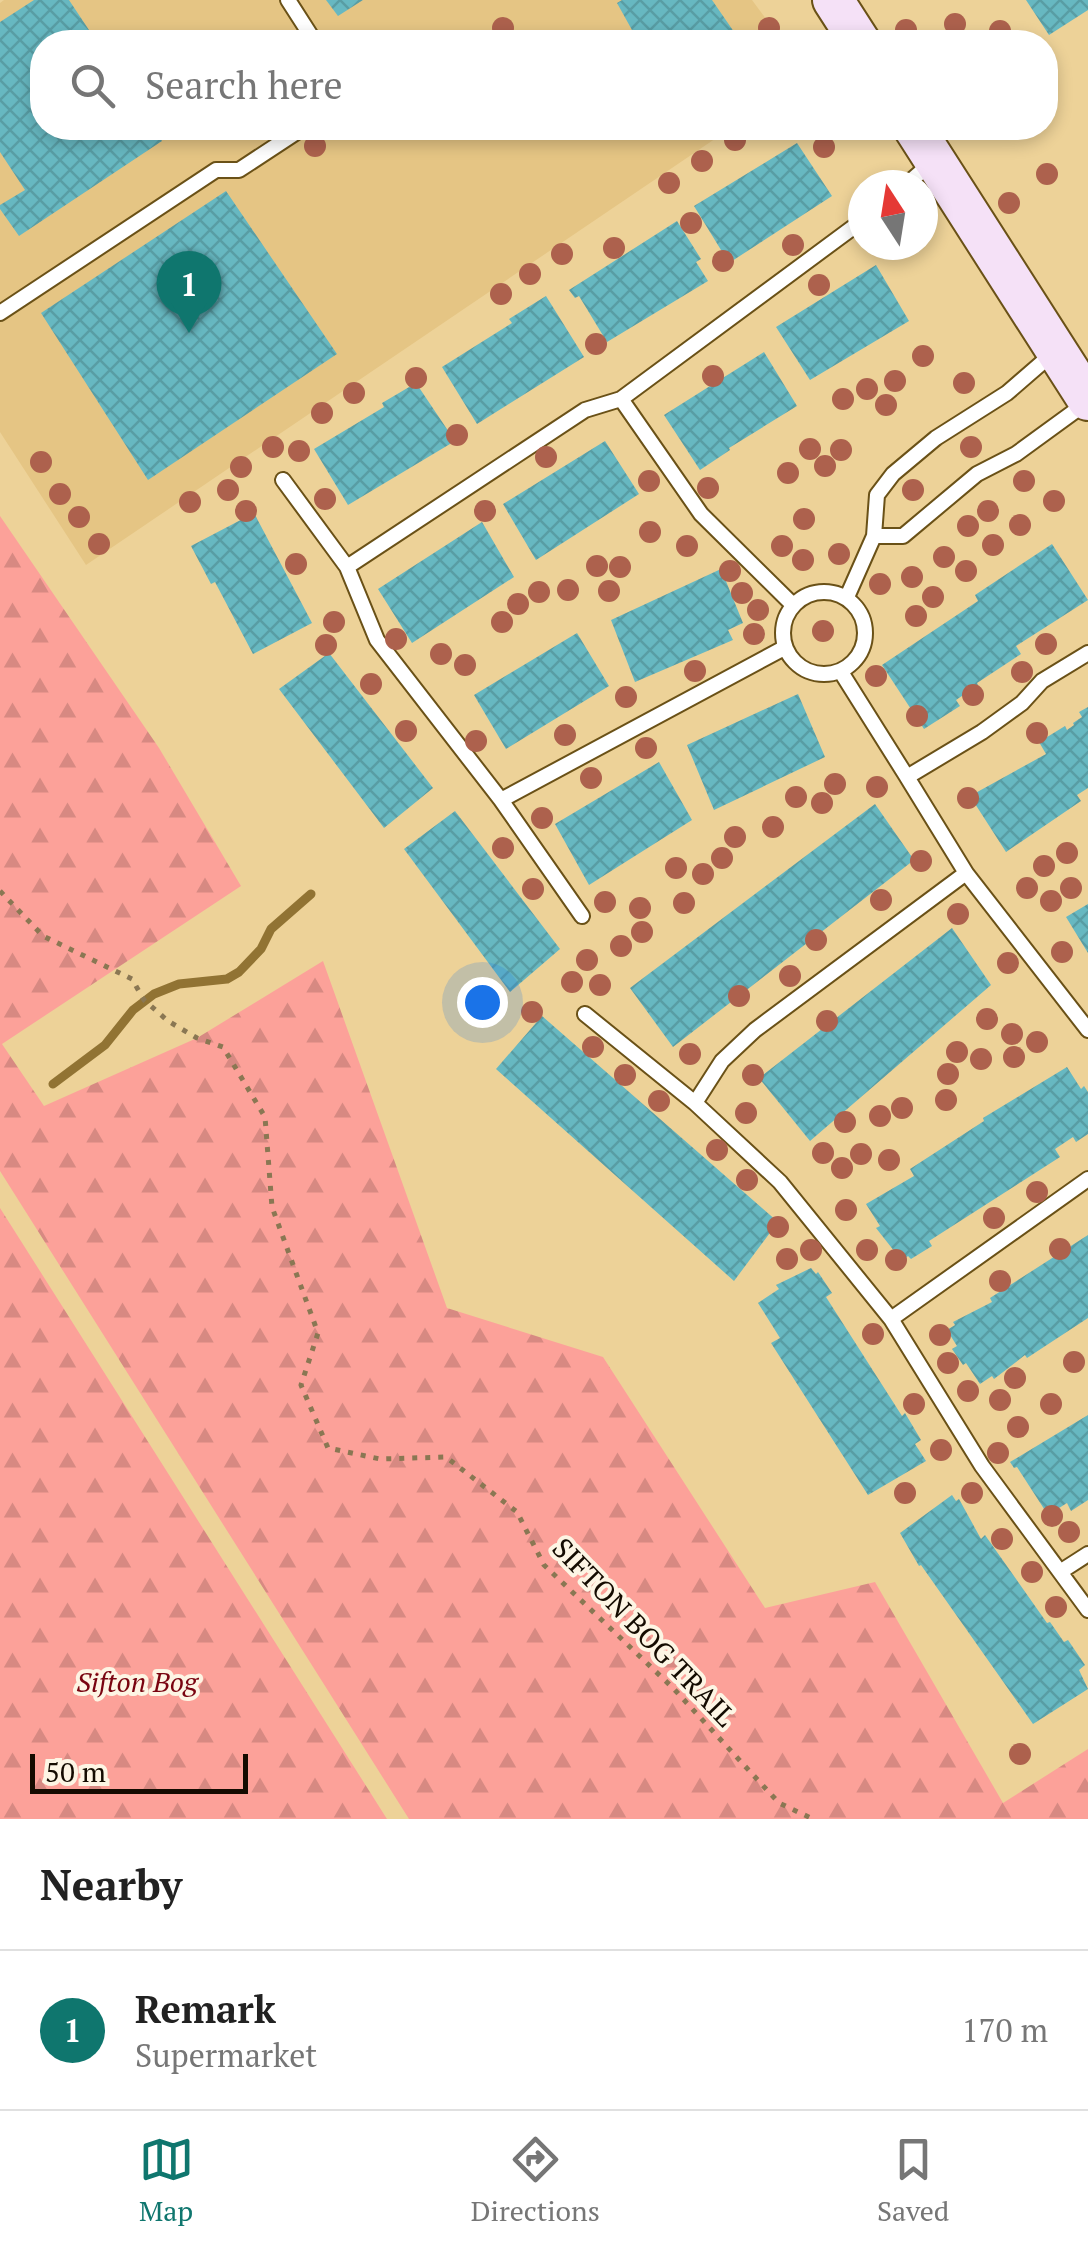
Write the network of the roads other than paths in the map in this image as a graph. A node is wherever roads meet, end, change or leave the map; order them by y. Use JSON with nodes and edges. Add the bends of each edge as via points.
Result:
{"nodes":[{"id":1,"x":288,"y":0,"type":"edge"},
{"id":2,"x":833,"y":0,"type":"edge"},
{"id":3,"x":308,"y":30,"type":"edge"},
{"id":4,"x":852,"y":30,"type":"edge"},
{"id":5,"x":285,"y":140,"type":"edge"},
{"id":6,"x":918,"y":157,"type":"edge"},
{"id":7,"x":848,"y":231,"type":"edge"},
{"id":8,"x":0,"y":313,"type":"edge"},
{"id":9,"x":1056,"y":350,"type":"junction"},
{"id":10,"x":620,"y":399,"type":"junction"},
{"id":11,"x":1088,"y":401,"type":"edge"},
{"id":12,"x":283,"y":480,"type":"dead end"},
{"id":13,"x":874,"y":536,"type":"junction"},
{"id":14,"x":347,"y":566,"type":"junction"},
{"id":15,"x":846,"y":596,"type":"junction"},
{"id":16,"x":792,"y":604,"type":"junction"},
{"id":17,"x":784,"y":648,"type":"junction"},
{"id":18,"x":1088,"y":653,"type":"edge"},
{"id":19,"x":841,"y":672,"type":"junction"},
{"id":20,"x":907,"y":777,"type":"junction"},
{"id":21,"x":502,"y":800,"type":"junction"},
{"id":22,"x":966,"y":873,"type":"junction"},
{"id":23,"x":582,"y":916,"type":"dead end"},
{"id":24,"x":585,"y":1014,"type":"dead end"},
{"id":25,"x":1088,"y":1030,"type":"edge"},
{"id":26,"x":696,"y":1103,"type":"junction"},
{"id":27,"x":1088,"y":1180,"type":"edge"},
{"id":28,"x":892,"y":1318,"type":"junction"},
{"id":29,"x":1088,"y":1554,"type":"edge"},
{"id":30,"x":1060,"y":1572,"type":"junction"},
{"id":31,"x":1088,"y":1610,"type":"edge"}],
"edges":[{"from":1,"to":3,"type":"lane"},
{"from":2,"to":4,"type":"main road"},
{"from":5,"to":8,"type":"lane","via":[[239,170],[216,170]]},
{"from":6,"to":9,"type":"main road"},
{"from":7,"to":10,"type":"lane"},
{"from":9,"to":11,"type":"main road"},
{"from":9,"to":13,"type":"lane","via":[[893,474],[877,495]]},
{"from":10,"to":14,"type":"lane","via":[[585,410]]},
{"from":10,"to":16,"type":"lane","via":[[701,514]]},
{"from":11,"to":13,"type":"lane","via":[[977,474],[903,536]]},
{"from":12,"to":14,"type":"lane"},
{"from":13,"to":15,"type":"lane"},
{"from":14,"to":21,"type":"lane","via":[[377,640]]},
{"from":15,"to":16,"type":"lane","via":[[818,590]]},
{"from":15,"to":19,"type":"lane","via":[[865,620],[863,650]]},
{"from":16,"to":17,"type":"lane","via":[[782,625]]},
{"from":17,"to":19,"type":"lane","via":[[808,672]]},
{"from":17,"to":21,"type":"lane"},
{"from":18,"to":20,"type":"lane","via":[[1042,681],[982,732]]},
{"from":19,"to":20,"type":"lane"},
{"from":20,"to":22,"type":"lane"},
{"from":21,"to":23,"type":"lane"},
{"from":22,"to":25,"type":"lane"},
{"from":22,"to":26,"type":"lane","via":[[755,1030],[722,1061]]},
{"from":24,"to":26,"type":"lane"},
{"from":26,"to":28,"type":"lane","via":[[780,1182]]},
{"from":27,"to":28,"type":"lane"},
{"from":28,"to":30,"type":"lane","via":[[982,1466]]},
{"from":29,"to":30,"type":"lane"},
{"from":30,"to":31,"type":"lane"}]}
